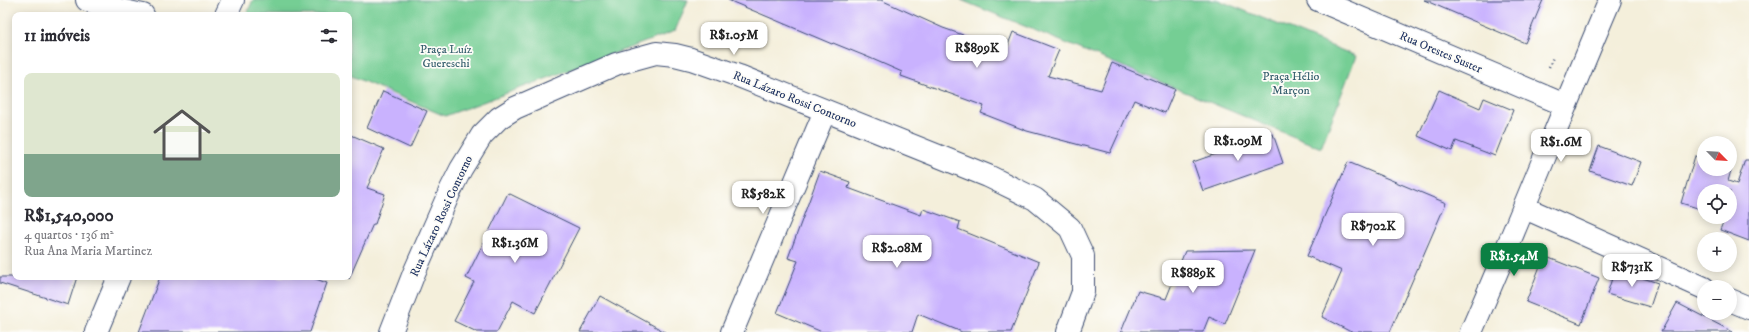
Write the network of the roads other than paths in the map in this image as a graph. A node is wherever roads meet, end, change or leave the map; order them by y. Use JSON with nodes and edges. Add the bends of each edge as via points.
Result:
{"nodes":[{"id":1,"x":87,"y":0,"type":"edge"},
{"id":2,"x":233,"y":0,"type":"edge"},
{"id":3,"x":1318,"y":0,"type":"edge"},
{"id":4,"x":1610,"y":0,"type":"edge"},
{"id":5,"x":129,"y":12,"type":"edge"},
{"id":6,"x":227,"y":12,"type":"edge"},
{"id":7,"x":1565,"y":104,"type":"junction"},
{"id":8,"x":826,"y":111,"type":"junction"},
{"id":9,"x":1525,"y":208,"type":"junction"},
{"id":10,"x":118,"y":280,"type":"edge"},
{"id":11,"x":1697,"y":285,"type":"edge"},
{"id":12,"x":1737,"y":303,"type":"edge"},
{"id":13,"x":1749,"y":308,"type":"edge"},
{"id":14,"x":96,"y":332,"type":"edge"},
{"id":15,"x":391,"y":332,"type":"edge"},
{"id":16,"x":732,"y":332,"type":"edge"},
{"id":17,"x":1068,"y":332,"type":"edge"},
{"id":18,"x":1471,"y":332,"type":"edge"}],
"edges":[{"from":1,"to":5,"type":"street"},
{"from":2,"to":6,"type":"street"},
{"from":3,"to":7,"type":"street","name":"Rua Orestes Suster"},
{"from":4,"to":7,"type":"street"},
{"from":7,"to":9,"type":"street"},
{"from":8,"to":15,"type":"street","name":"Rua Lázaro Rossi Contorno","via":[[691,59],[656,54],[616,64],[515,108],[499,118],[482,135],[461,169],[414,273]]},
{"from":8,"to":16,"type":"street"},
{"from":8,"to":17,"type":"street","name":"Rua Lázaro Rossi Contorno","via":[[988,176],[1035,199],[1070,228],[1083,256],[1083,292]]},
{"from":9,"to":11,"type":"street"},
{"from":9,"to":18,"type":"street"},
{"from":10,"to":14,"type":"street"},
{"from":12,"to":13,"type":"street"}]}
